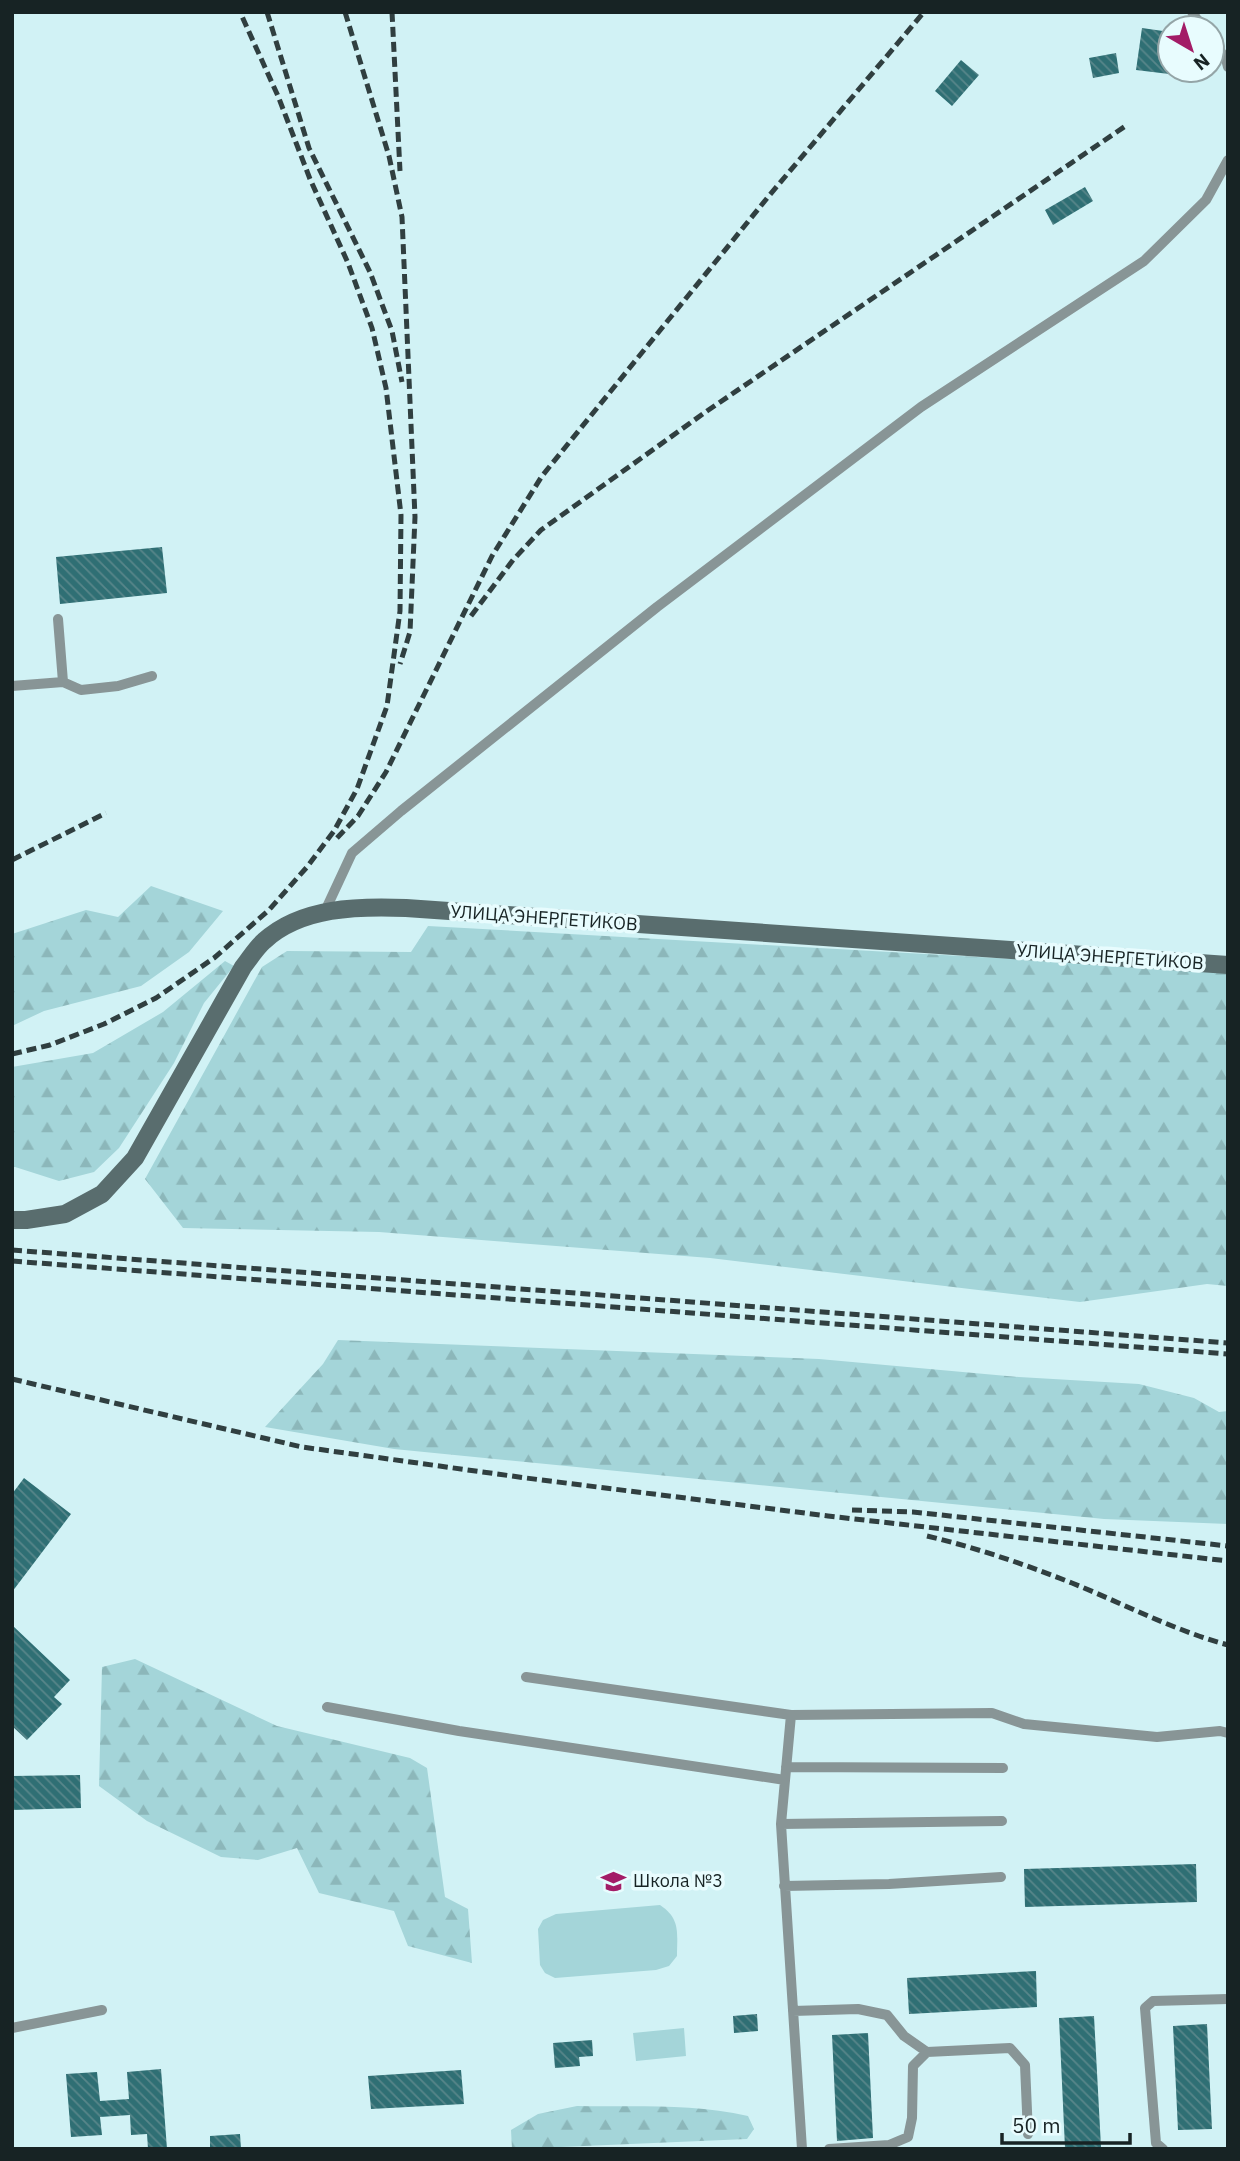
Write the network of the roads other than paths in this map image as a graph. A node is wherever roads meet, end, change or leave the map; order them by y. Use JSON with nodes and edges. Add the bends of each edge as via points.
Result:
{"nodes":[{"id":1,"x":1228,"y":160,"type":"edge"},
{"id":2,"x":58,"y":619,"type":"dead end"},
{"id":3,"x":152,"y":676,"type":"dead end"},
{"id":4,"x":63,"y":682,"type":"junction"},
{"id":5,"x":12,"y":686,"type":"edge"},
{"id":6,"x":326,"y":911,"type":"junction"},
{"id":7,"x":1228,"y":965,"type":"edge"},
{"id":8,"x":12,"y":1220,"type":"edge"},
{"id":9,"x":526,"y":1677,"type":"dead end"},
{"id":10,"x":327,"y":1707,"type":"dead end"},
{"id":11,"x":791,"y":1715,"type":"junction"},
{"id":12,"x":1228,"y":1733,"type":"edge"},
{"id":13,"x":786,"y":1767,"type":"junction"},
{"id":14,"x":1003,"y":1768,"type":"dead end"},
{"id":15,"x":785,"y":1780,"type":"junction"},
{"id":16,"x":1002,"y":1821,"type":"dead end"},
{"id":17,"x":781,"y":1824,"type":"junction"},
{"id":18,"x":1000,"y":1877,"type":"dead end"},
{"id":19,"x":784,"y":1886,"type":"junction"},
{"id":20,"x":1228,"y":1999,"type":"edge"},
{"id":21,"x":102,"y":2010,"type":"dead end"},
{"id":22,"x":793,"y":2011,"type":"junction"},
{"id":23,"x":12,"y":2028,"type":"edge"},
{"id":24,"x":927,"y":2052,"type":"junction"},
{"id":25,"x":1028,"y":2134,"type":"dead end"},
{"id":26,"x":802,"y":2149,"type":"edge"},
{"id":27,"x":829,"y":2149,"type":"edge"},
{"id":28,"x":1163,"y":2149,"type":"edge"}],
"edges":[{"from":1,"to":6,"type":"lane","via":[[1206,200],[1144,261],[921,407],[657,607],[401,811],[352,853]]},
{"from":2,"to":4,"type":"lane"},
{"from":3,"to":4,"type":"lane","via":[[81,690]]},
{"from":4,"to":5,"type":"lane"},
{"from":6,"to":7,"type":"street","name":"УЛИЦА ЭНЕРГЕТИКОВ","via":[[406,908]]},
{"from":6,"to":8,"type":"street","name":"УЛИЦА ЭНЕРГЕТИКОВ","via":[[279,928],[261,943],[135,1158],[102,1194],[65,1214]]},
{"from":9,"to":11,"type":"lane"},
{"from":10,"to":15,"type":"lane"},
{"from":11,"to":12,"type":"lane","via":[[992,1713],[1024,1724],[1157,1737]]},
{"from":11,"to":13,"type":"lane"},
{"from":13,"to":14,"type":"lane"},
{"from":13,"to":15,"type":"lane"},
{"from":15,"to":17,"type":"lane"},
{"from":16,"to":17,"type":"lane"},
{"from":17,"to":19,"type":"lane"},
{"from":18,"to":19,"type":"lane"},
{"from":19,"to":22,"type":"lane"},
{"from":20,"to":28,"type":"lane","via":[[1153,2001],[1145,2008],[1156,2143]]},
{"from":21,"to":23,"type":"lane"},
{"from":22,"to":24,"type":"lane","via":[[858,2009],[887,2015],[904,2036]]},
{"from":22,"to":26,"type":"lane"},
{"from":24,"to":25,"type":"lane","via":[[1010,2048],[1025,2064]]},
{"from":24,"to":27,"type":"lane","via":[[914,2066],[908,2137],[889,2145]]}]}
